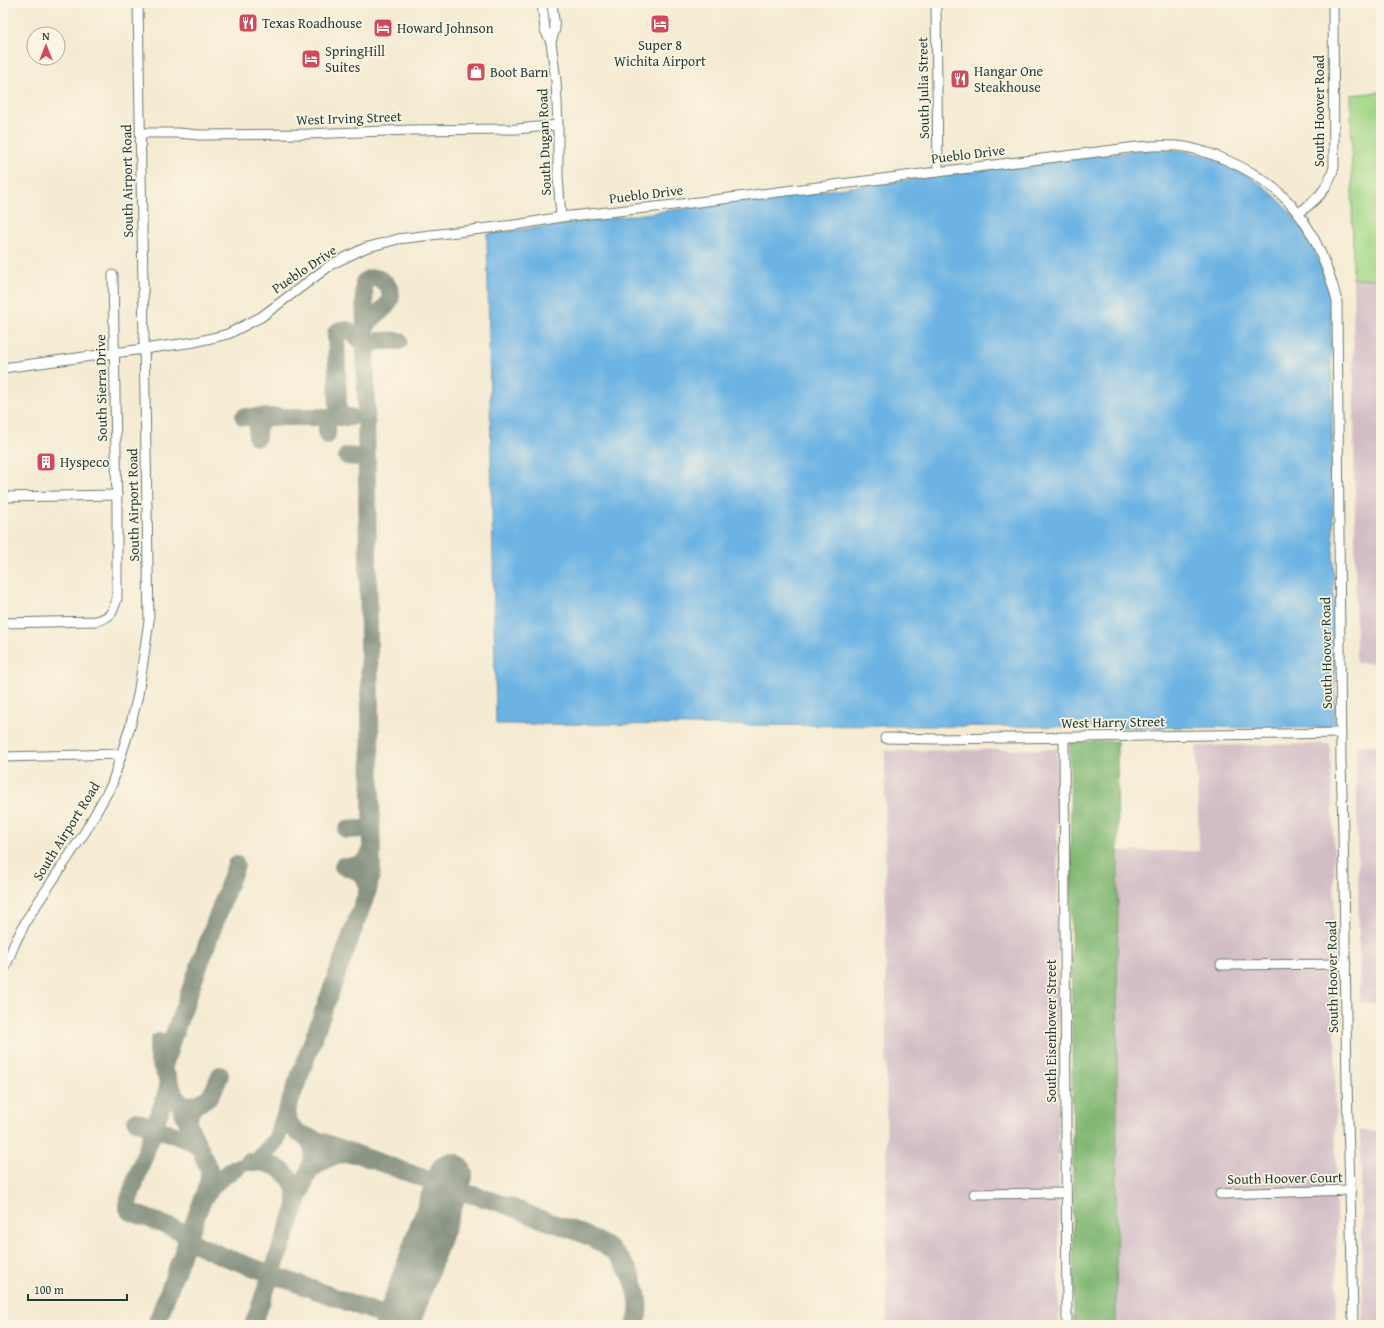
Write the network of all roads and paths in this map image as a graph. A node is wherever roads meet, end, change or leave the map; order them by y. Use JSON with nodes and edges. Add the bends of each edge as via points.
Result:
{"nodes":[{"id":1,"x":138,"y":3,"type":"edge"},
{"id":2,"x":542,"y":3,"type":"edge"},
{"id":3,"x":936,"y":3,"type":"edge"},
{"id":4,"x":1333,"y":3,"type":"edge"},
{"id":5,"x":553,"y":5,"type":"edge"},
{"id":6,"x":551,"y":42,"type":"junction"},
{"id":7,"x":558,"y":125,"type":"junction"},
{"id":8,"x":140,"y":133,"type":"junction"},
{"id":9,"x":938,"y":172,"type":"junction"},
{"id":10,"x":1299,"y":213,"type":"junction"},
{"id":11,"x":561,"y":217,"type":"junction"},
{"id":12,"x":113,"y":275,"type":"dead end"},
{"id":13,"x":145,"y":348,"type":"junction"},
{"id":14,"x":114,"y":354,"type":"junction"},
{"id":15,"x":3,"y":368,"type":"edge"},
{"id":16,"x":117,"y":495,"type":"junction"},
{"id":17,"x":3,"y":497,"type":"edge"},
{"id":18,"x":3,"y":623,"type":"edge"},
{"id":19,"x":1341,"y":733,"type":"junction"},
{"id":20,"x":1064,"y":737,"type":"junction"},
{"id":21,"x":885,"y":738,"type":"dead end"},
{"id":22,"x":122,"y":754,"type":"junction"},
{"id":23,"x":3,"y":757,"type":"edge"},
{"id":24,"x":1346,"y":964,"type":"junction"},
{"id":25,"x":1221,"y":965,"type":"dead end"},
{"id":26,"x":3,"y":973,"type":"edge"},
{"id":27,"x":1351,"y":1190,"type":"junction"},
{"id":28,"x":1066,"y":1193,"type":"junction"},
{"id":29,"x":974,"y":1194,"type":"dead end"},
{"id":30,"x":1220,"y":1194,"type":"dead end"},
{"id":31,"x":1067,"y":1325,"type":"edge"},
{"id":32,"x":1353,"y":1325,"type":"edge"}],
"edges":[{"from":1,"to":8,"type":"street","name":"South Airport Road"},
{"from":2,"to":6,"type":"street","name":"South Dugan Road","via":[[545,30]]},
{"from":3,"to":9,"type":"street","name":"South Julia Street"},
{"from":4,"to":10,"type":"street","name":"South Hoover Road","via":[[1334,168],[1328,186]]},
{"from":5,"to":6,"type":"street","name":"South Dugan Road","via":[[555,28]]},
{"from":6,"to":7,"type":"street","name":"South Dugan Road"},
{"from":7,"to":8,"type":"street","name":"West Irving Street","via":[[517,129],[308,134]]},
{"from":7,"to":11,"type":"street","name":"South Dugan Road"},
{"from":8,"to":13,"type":"street","name":"South Airport Road"},
{"from":9,"to":10,"type":"street","name":"Pueblo Drive","via":[[1137,147],[1178,146],[1208,153],[1242,166],[1279,193]]},
{"from":9,"to":11,"type":"street","name":"Pueblo Drive"},
{"from":10,"to":19,"type":"street","name":"South Hoover Road","via":[[1319,248],[1335,291],[1336,302]]},
{"from":11,"to":13,"type":"street","name":"Pueblo Drive","via":[[398,240],[365,248],[332,264],[261,316],[228,334],[195,342]]},
{"from":12,"to":14,"type":"street","name":"South Sierra Drive"},
{"from":13,"to":14,"type":"street","name":"Pueblo Drive"},
{"from":13,"to":22,"type":"street","name":"South Airport Road","via":[[149,621],[143,672]]},
{"from":14,"to":15,"type":"street","name":"Pueblo Drive"},
{"from":14,"to":16,"type":"street","name":"South Sierra Drive"},
{"from":16,"to":17,"type":"street"},
{"from":16,"to":18,"type":"street","name":"South Sierra Drive","via":[[116,598],[113,610],[106,618],[96,621]]},
{"from":19,"to":20,"type":"street","name":"West Harry Street"},
{"from":19,"to":24,"type":"street","name":"South Hoover Road"},
{"from":20,"to":21,"type":"street","name":"West Harry Street"},
{"from":20,"to":28,"type":"street","name":"South Eisenhower Street"},
{"from":22,"to":23,"type":"street"},
{"from":22,"to":26,"type":"street","name":"South Airport Road","via":[[104,799],[27,919]]},
{"from":24,"to":25,"type":"street"},
{"from":24,"to":27,"type":"street","name":"South Hoover Road"},
{"from":27,"to":30,"type":"street","name":"South Hoover Court"},
{"from":27,"to":32,"type":"street","name":"South Hoover Road"},
{"from":28,"to":29,"type":"street"},
{"from":28,"to":31,"type":"street","name":"South Eisenhower Street"}]}
